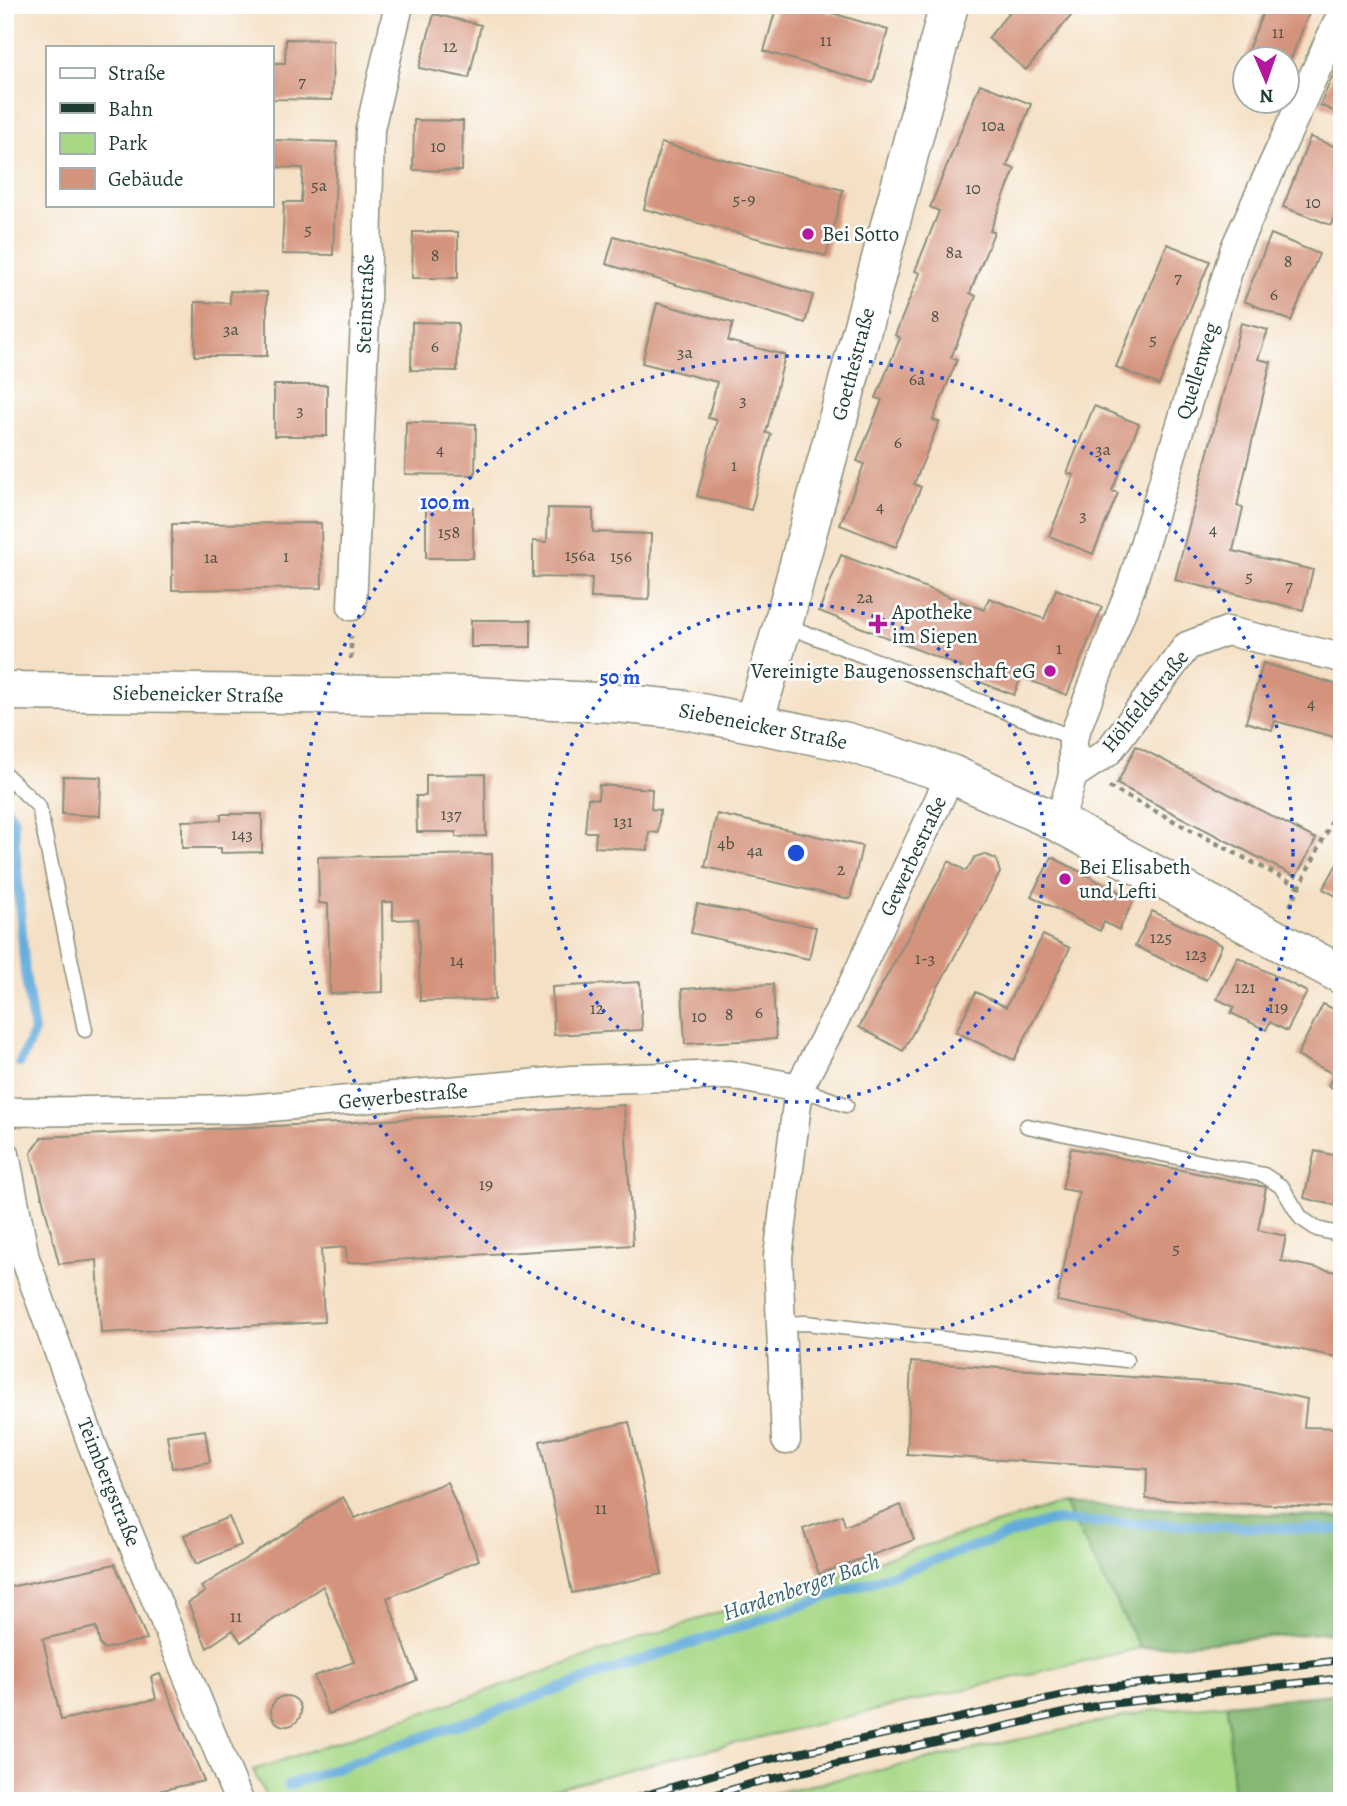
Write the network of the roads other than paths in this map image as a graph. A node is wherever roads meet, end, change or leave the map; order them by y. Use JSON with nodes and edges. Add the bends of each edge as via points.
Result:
{"nodes":[{"id":1,"x":398,"y":5,"type":"edge"},
{"id":2,"x":949,"y":5,"type":"edge"},
{"id":3,"x":1342,"y":13,"type":"edge"},
{"id":4,"x":352,"y":606,"type":"dead end"},
{"id":5,"x":783,"y":624,"type":"junction"},
{"id":6,"x":1342,"y":658,"type":"edge"},
{"id":7,"x":7,"y":689,"type":"edge"},
{"id":8,"x":754,"y":722,"type":"junction"},
{"id":9,"x":1073,"y":738,"type":"junction"},
{"id":10,"x":5,"y":774,"type":"edge"},
{"id":11,"x":951,"y":775,"type":"junction"},
{"id":12,"x":1073,"y":775,"type":"junction"},
{"id":13,"x":1059,"y":823,"type":"junction"},
{"id":14,"x":1342,"y":975,"type":"edge"},
{"id":15,"x":85,"y":1030,"type":"dead end"},
{"id":16,"x":799,"y":1088,"type":"junction"},
{"id":17,"x":846,"y":1105,"type":"dead end"},
{"id":18,"x":5,"y":1112,"type":"edge"},
{"id":19,"x":1027,"y":1126,"type":"dead end"},
{"id":20,"x":5,"y":1154,"type":"edge"},
{"id":21,"x":1342,"y":1235,"type":"edge"},
{"id":22,"x":781,"y":1324,"type":"junction"},
{"id":23,"x":1126,"y":1360,"type":"dead end"},
{"id":24,"x":786,"y":1440,"type":"dead end"},
{"id":25,"x":239,"y":1801,"type":"edge"}],
"edges":[{"from":1,"to":4,"type":"street","name":"Steinstraße","via":[[370,129]]},
{"from":2,"to":5,"type":"main road","name":"Goethestraße"},
{"from":3,"to":9,"type":"street","name":"Quellenweg","via":[[1234,248],[1131,587]]},
{"from":5,"to":8,"type":"main road","name":"Goethestraße"},
{"from":5,"to":9,"type":"lane"},
{"from":6,"to":12,"type":"street","name":"Höhfeldstraße","via":[[1227,631],[1187,646],[1108,752]]},
{"from":7,"to":8,"type":"main road","name":"Siebeneicker Straße","via":[[472,696],[617,703]]},
{"from":8,"to":11,"type":"main road","name":"Siebeneicker Straße","via":[[847,742]]},
{"from":9,"to":12,"type":"street","name":"Höhfeldstraße"},
{"from":10,"to":15,"type":"lane","via":[[39,807]]},
{"from":11,"to":13,"type":"main road","name":"Siebeneicker Straße"},
{"from":11,"to":16,"type":"street","name":"Gewerbestraße"},
{"from":12,"to":13,"type":"street","name":"Höhfeldstraße"},
{"from":13,"to":14,"type":"main road","name":"Siebeneicker Straße"},
{"from":16,"to":17,"type":"lane"},
{"from":16,"to":18,"type":"street","name":"Gewerbestraße","via":[[730,1075],[572,1080],[248,1110]]},
{"from":16,"to":22,"type":"street","name":"Gewerbestraße","via":[[778,1257]]},
{"from":19,"to":21,"type":"lane","via":[[1264,1175],[1282,1187],[1301,1218],[1317,1229]]},
{"from":20,"to":25,"type":"street","name":"Teimbergstraße","via":[[25,1258],[93,1447]]},
{"from":22,"to":23,"type":"lane","via":[[806,1323]]},
{"from":22,"to":24,"type":"street","name":"Gewerbestraße"}]}
